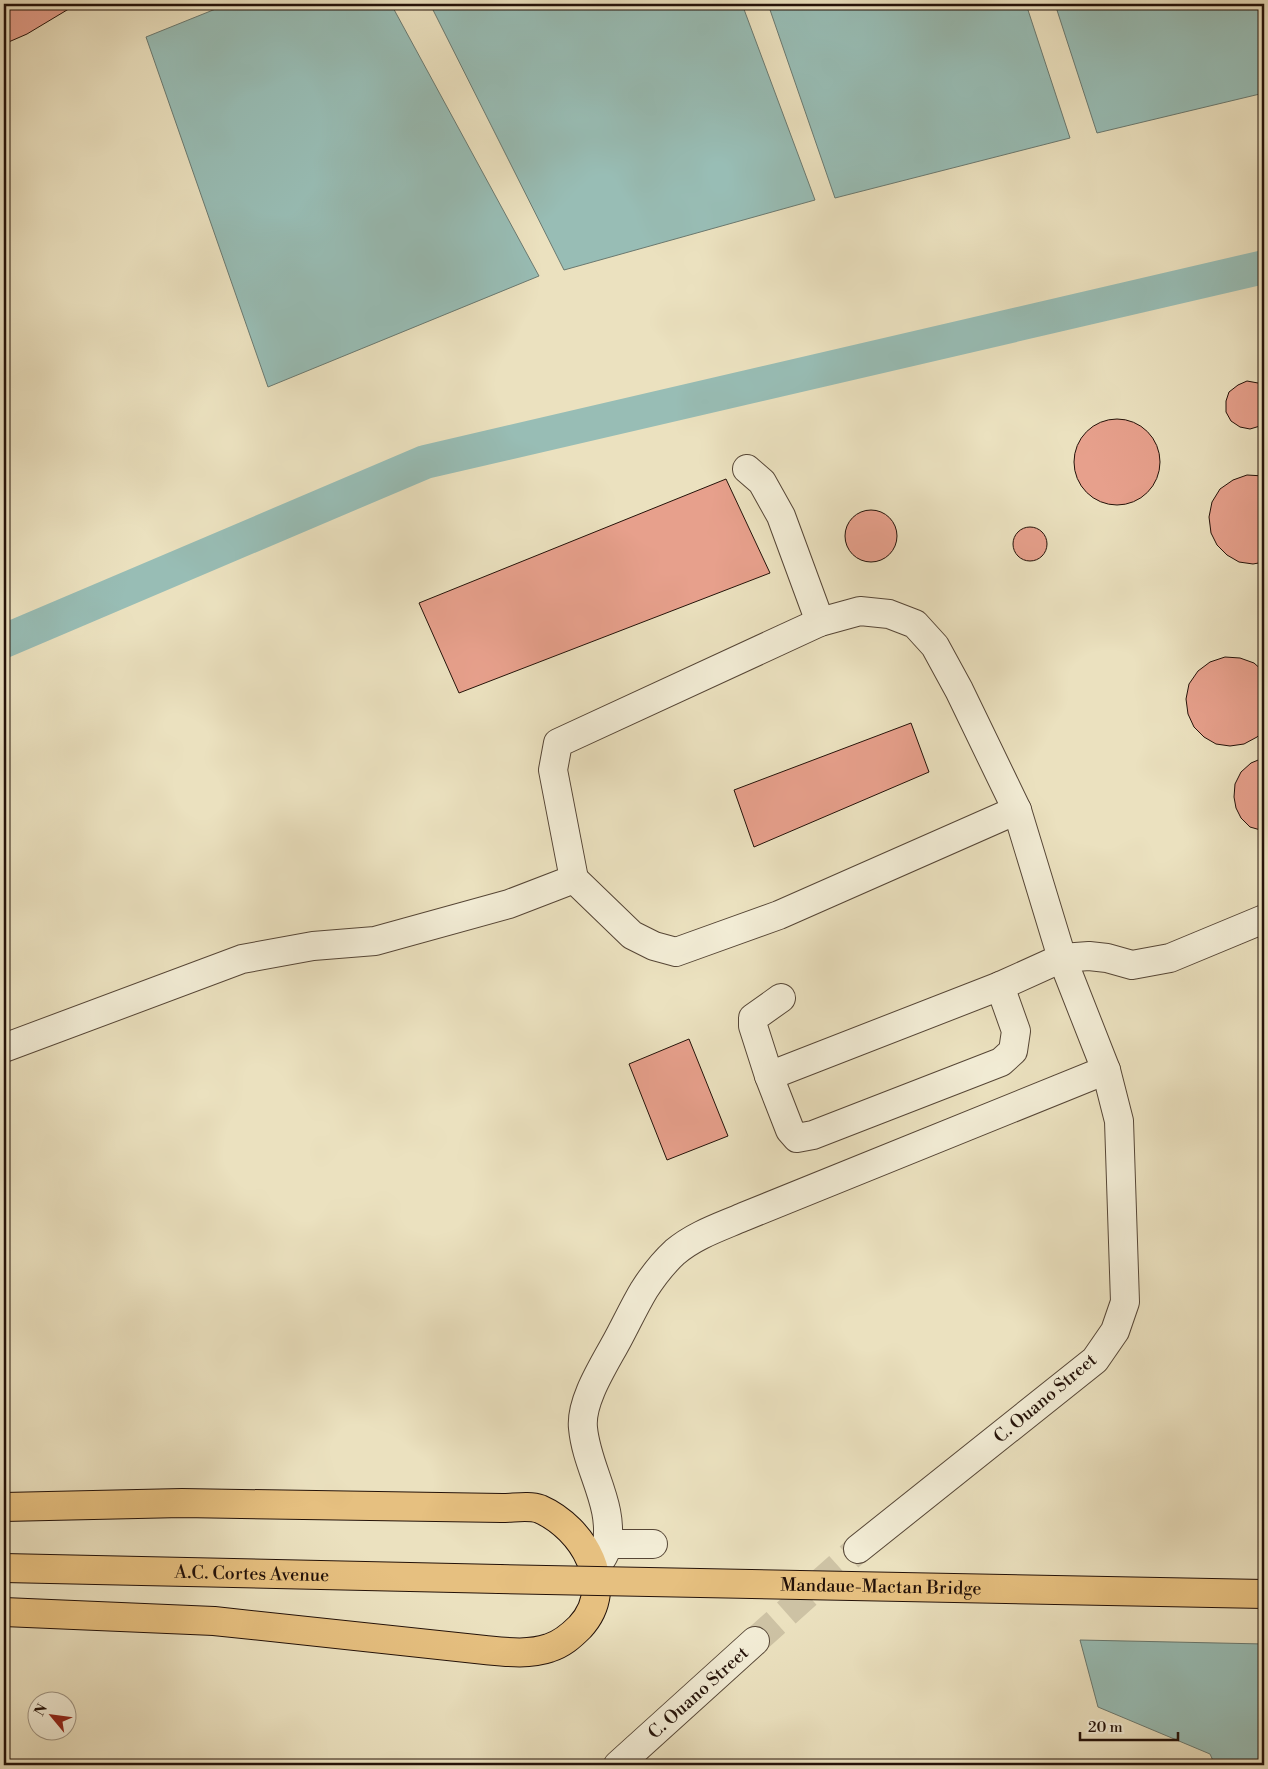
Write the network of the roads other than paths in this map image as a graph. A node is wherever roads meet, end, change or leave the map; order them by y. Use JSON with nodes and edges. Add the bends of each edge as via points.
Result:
{"nodes":[{"id":1,"x":748,"y":469,"type":"dead end"},
{"id":2,"x":820,"y":622,"type":"junction"},
{"id":3,"x":1017,"y":810,"type":"junction"},
{"id":4,"x":574,"y":879,"type":"junction"},
{"id":5,"x":1264,"y":919,"type":"edge"},
{"id":6,"x":1062,"y":958,"type":"junction"},
{"id":7,"x":1000,"y":986,"type":"junction"},
{"id":8,"x":781,"y":998,"type":"dead end"},
{"id":9,"x":4,"y":1048,"type":"edge"},
{"id":10,"x":1106,"y":1070,"type":"junction"},
{"id":11,"x":769,"y":1076,"type":"junction"},
{"id":12,"x":4,"y":1506,"type":"edge"},
{"id":13,"x":606,"y":1544,"type":"junction"},
{"id":14,"x":653,"y":1544,"type":"dead end"},
{"id":15,"x":858,"y":1549,"type":"tunnel mouth"},
{"id":16,"x":4,"y":1568,"type":"edge"},
{"id":17,"x":594,"y":1570,"type":"junction"},
{"id":18,"x":499,"y":1579,"type":"joint"},
{"id":19,"x":1264,"y":1594,"type":"edge"},
{"id":20,"x":4,"y":1612,"type":"edge"},
{"id":21,"x":755,"y":1641,"type":"tunnel mouth"},
{"id":22,"x":618,"y":1765,"type":"edge"}],
"edges":[{"from":1,"to":2,"type":"street","via":[[762,482],[781,516]]},
{"from":2,"to":3,"type":"street","name":"C. Ouano Street","via":[[860,611],[890,614],[915,624],[935,646]]},
{"from":2,"to":4,"type":"street","name":"C. Ouano Street","via":[[558,743],[553,770]]},
{"from":3,"to":4,"type":"street","via":[[779,916],[676,952],[632,935]]},
{"from":3,"to":6,"type":"street","name":"C. Ouano Street"},
{"from":4,"to":9,"type":"street","via":[[509,904],[375,941],[313,946],[242,959]]},
{"from":5,"to":6,"type":"street","via":[[1170,958],[1132,965],[1089,956]]},
{"from":6,"to":7,"type":"street"},
{"from":6,"to":10,"type":"street","name":"C. Ouano Street"},
{"from":7,"to":11,"type":"street"},
{"from":7,"to":11,"type":"street","via":[[1016,1031],[1013,1051],[992,1066],[813,1135],[796,1138]]},
{"from":8,"to":11,"type":"street","via":[[753,1018]]},
{"from":10,"to":13,"type":"street","via":[[716,1228],[674,1253],[644,1290],[591,1392],[584,1413],[587,1448],[607,1510]]},
{"from":10,"to":15,"type":"street","name":"C. Ouano Street","via":[[1120,1121],[1124,1302],[1115,1331],[1094,1360]]},
{"from":12,"to":17,"type":"main road","via":[[182,1503],[529,1507],[539,1509],[566,1525],[581,1542]]},
{"from":13,"to":14,"type":"street"},
{"from":13,"to":17,"type":"street","via":[[606,1551]]},
{"from":16,"to":18,"type":"main road","name":"A.C. Cortes Avenue"},
{"from":17,"to":20,"type":"main road","via":[[597,1588],[594,1604],[583,1624],[558,1644],[530,1652],[214,1621]]},
{"from":18,"to":19,"type":"main road","name":"Mandaue-Mactan Bridge","bridge":true},
{"from":21,"to":22,"type":"street","name":"C. Ouano Street"}]}
